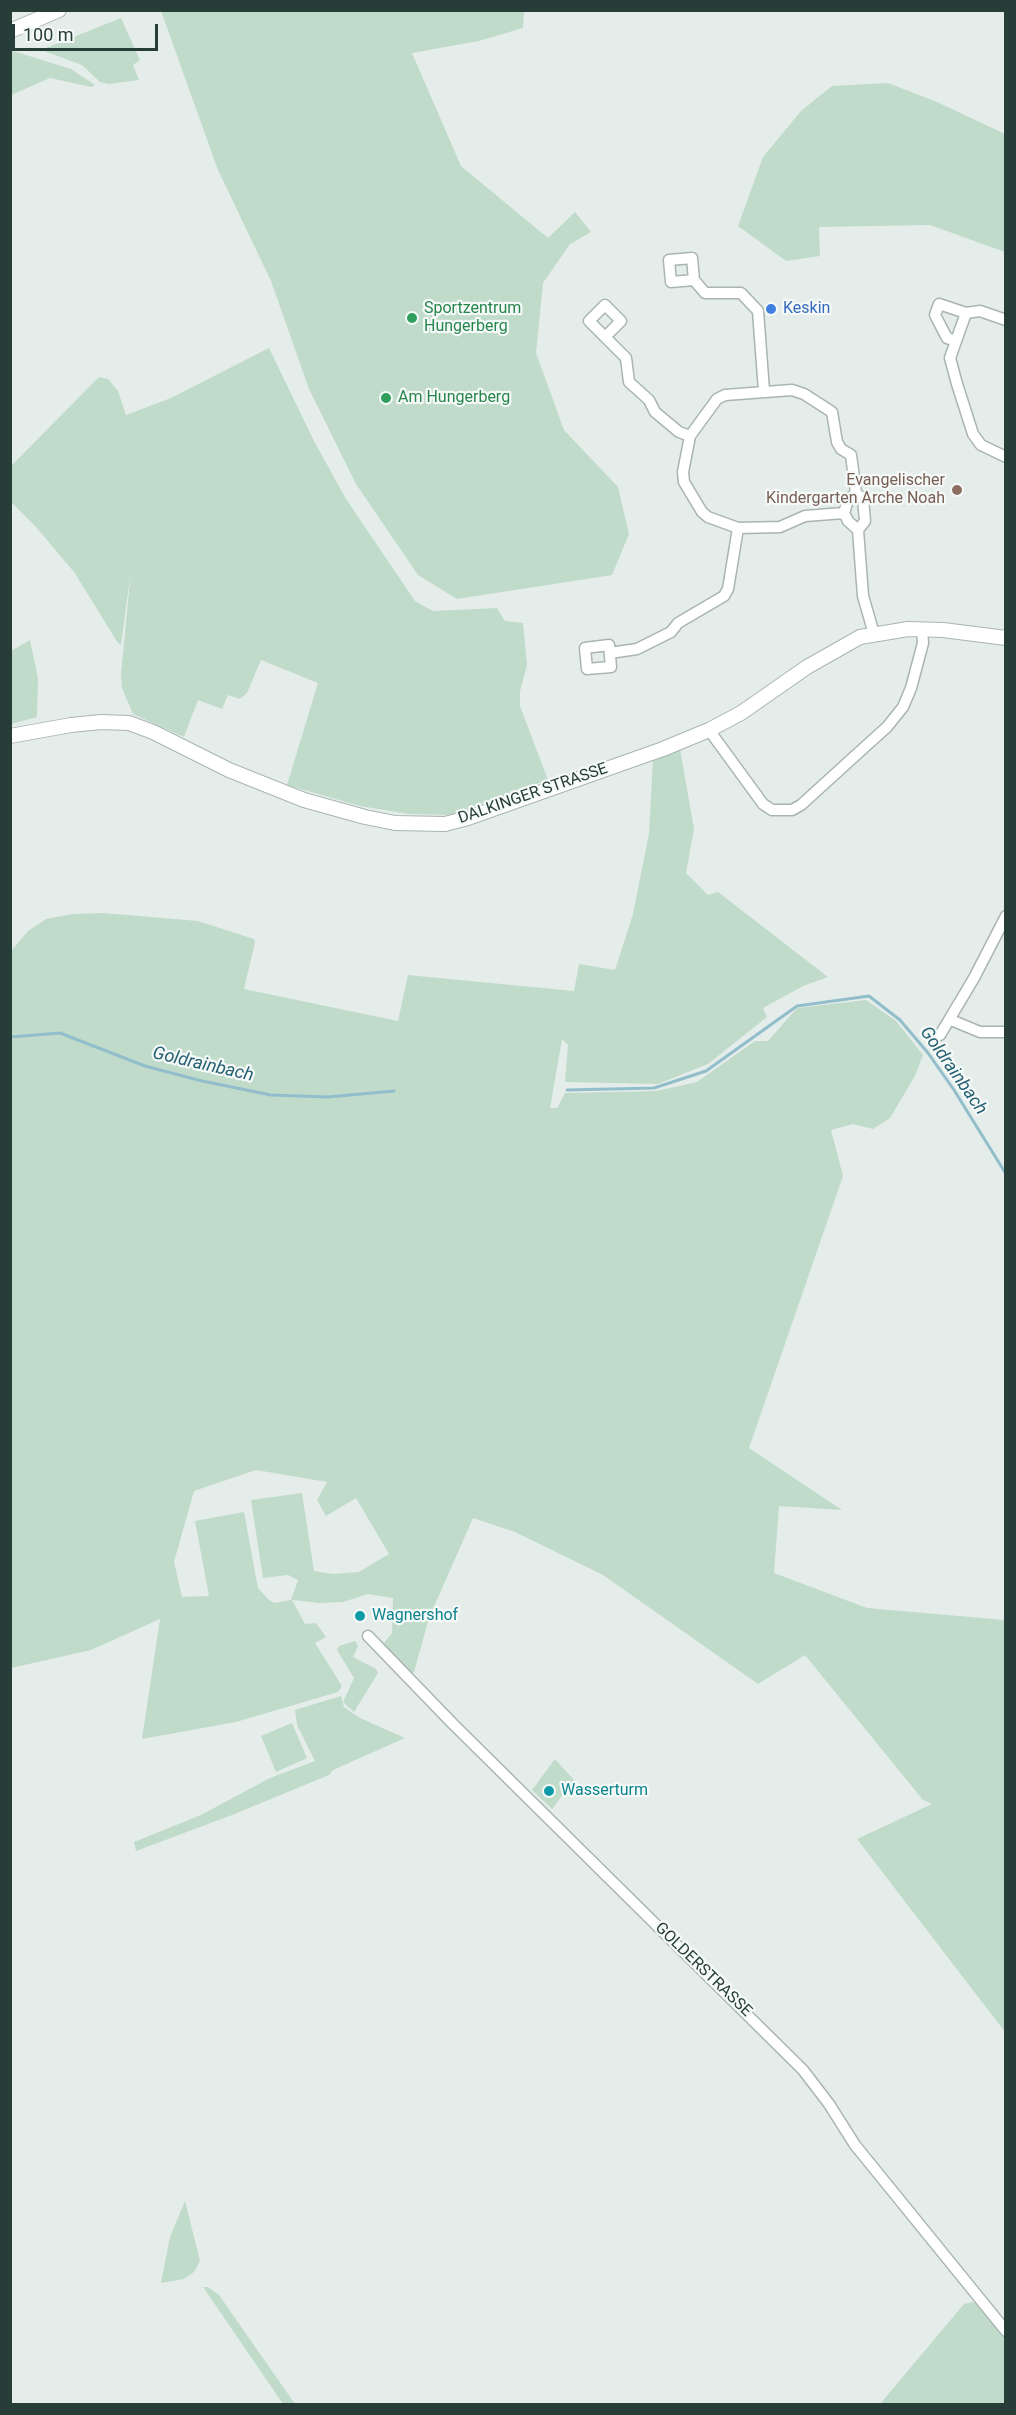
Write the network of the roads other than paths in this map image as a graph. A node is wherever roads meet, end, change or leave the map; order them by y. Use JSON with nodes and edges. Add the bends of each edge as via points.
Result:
{"nodes":[{"id":1,"x":59,"y":10,"type":"edge"},
{"id":2,"x":10,"y":31,"type":"edge"},
{"id":3,"x":694,"y":280,"type":"dead end"},
{"id":4,"x":966,"y":313,"type":"junction"},
{"id":5,"x":1005,"y":320,"type":"edge"},
{"id":6,"x":605,"y":337,"type":"dead end"},
{"id":7,"x":956,"y":341,"type":"junction"},
{"id":8,"x":764,"y":391,"type":"junction"},
{"id":9,"x":690,"y":436,"type":"junction"},
{"id":10,"x":1005,"y":457,"type":"edge"},
{"id":11,"x":856,"y":493,"type":"junction"},
{"id":12,"x":844,"y":513,"type":"junction"},
{"id":13,"x":738,"y":528,"type":"junction"},
{"id":14,"x":858,"y":530,"type":"junction"},
{"id":15,"x":922,"y":630,"type":"junction"},
{"id":16,"x":874,"y":634,"type":"junction"},
{"id":17,"x":1005,"y":638,"type":"edge"},
{"id":18,"x":610,"y":653,"type":"dead end"},
{"id":19,"x":709,"y":730,"type":"junction"},
{"id":20,"x":10,"y":736,"type":"edge"},
{"id":21,"x":1005,"y":916,"type":"edge"},
{"id":22,"x":1000,"y":937,"type":"edge"},
{"id":23,"x":951,"y":1020,"type":"junction"},
{"id":24,"x":1005,"y":1032,"type":"edge"},
{"id":25,"x":940,"y":1035,"type":"dead end"},
{"id":26,"x":368,"y":1636,"type":"dead end"},
{"id":27,"x":1005,"y":2331,"type":"edge"}],
"edges":[{"from":1,"to":2,"type":"street"},
{"from":3,"to":8,"type":"street","via":[[705,293],[741,293],[758,311]]},
{"from":4,"to":5,"type":"street","via":[[980,311]]},
{"from":4,"to":7,"type":"street"},
{"from":4,"to":7,"type":"street","via":[[939,304],[935,315],[947,338]]},
{"from":6,"to":9,"type":"street","via":[[626,358],[629,382],[649,400],[655,412]]},
{"from":7,"to":10,"type":"street","via":[[950,358],[973,434],[981,445]]},
{"from":8,"to":9,"type":"street","via":[[733,393],[717,399]]},
{"from":8,"to":11,"type":"street","via":[[792,390],[832,412],[837,442],[851,455]]},
{"from":9,"to":13,"type":"street","via":[[684,482],[708,518]]},
{"from":11,"to":12,"type":"street","via":[[848,500]]},
{"from":11,"to":14,"type":"street","via":[[863,499],[865,521]]},
{"from":12,"to":13,"type":"street","via":[[805,516],[780,527]]},
{"from":12,"to":14,"type":"street"},
{"from":13,"to":18,"type":"street","via":[[724,596],[678,623],[671,632],[637,649]]},
{"from":14,"to":16,"type":"street","via":[[863,596]]},
{"from":15,"to":16,"type":"street","name":"DALKINGER STRASSE"},
{"from":15,"to":17,"type":"street","name":"DALKINGER STRASSE"},
{"from":15,"to":19,"type":"street","via":[[923,643],[903,707],[867,746],[792,810],[772,810],[764,804]]},
{"from":16,"to":19,"type":"street","name":"DALKINGER STRASSE","via":[[860,637],[807,667],[741,713]]},
{"from":19,"to":20,"type":"street","name":"DALKINGER STRASSE","via":[[663,750],[445,824],[395,823],[304,800],[129,723],[71,725]]},
{"from":21,"to":22,"type":"street"},
{"from":22,"to":23,"type":"street"},
{"from":23,"to":24,"type":"street","via":[[980,1032]]},
{"from":23,"to":25,"type":"street"},
{"from":26,"to":27,"type":"street","name":"GOLDERSTRASSE","via":[[803,2070],[855,2145]]}]}
